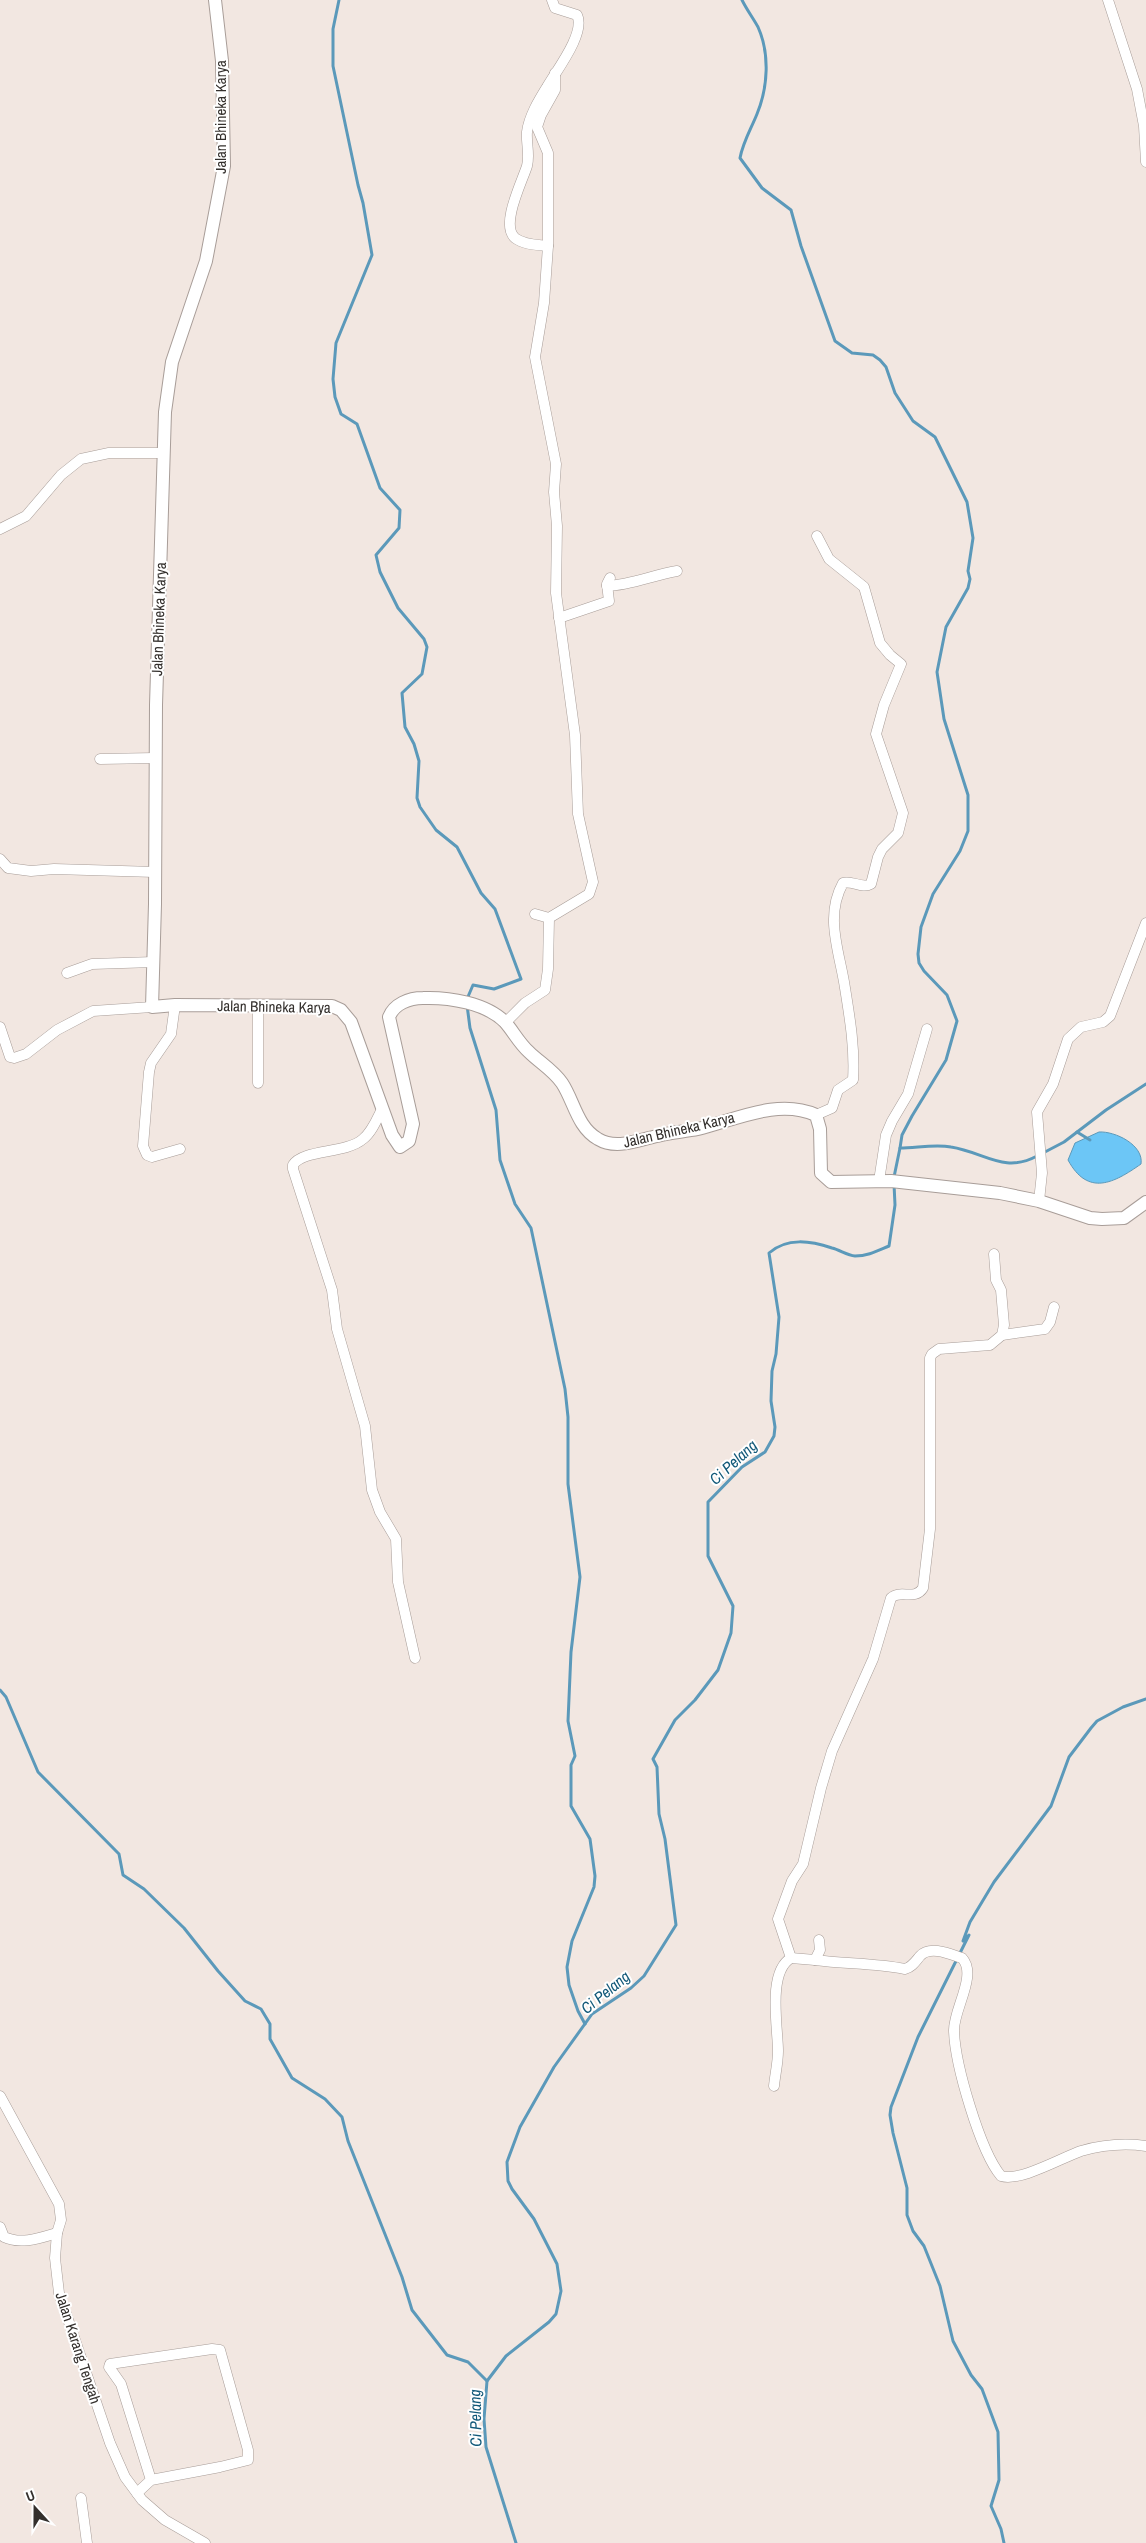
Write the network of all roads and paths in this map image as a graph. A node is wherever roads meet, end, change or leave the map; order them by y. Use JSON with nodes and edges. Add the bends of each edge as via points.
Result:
{"nodes":[{"id":1,"x":215,"y":0,"type":"edge"},
{"id":2,"x":552,"y":0,"type":"edge"},
{"id":3,"x":1108,"y":0,"type":"edge"},
{"id":4,"x":555,"y":74,"type":"junction"},
{"id":5,"x":1146,"y":162,"type":"edge"},
{"id":6,"x":548,"y":246,"type":"junction"},
{"id":7,"x":163,"y":453,"type":"junction"},
{"id":8,"x":0,"y":529,"type":"edge"},
{"id":9,"x":817,"y":536,"type":"dead end"},
{"id":10,"x":676,"y":571,"type":"dead end"},
{"id":11,"x":559,"y":618,"type":"junction"},
{"id":12,"x":155,"y":758,"type":"junction"},
{"id":13,"x":100,"y":759,"type":"dead end"},
{"id":14,"x":0,"y":859,"type":"edge"},
{"id":15,"x":155,"y":872,"type":"junction"},
{"id":16,"x":535,"y":914,"type":"dead end"},
{"id":17,"x":549,"y":918,"type":"junction"},
{"id":18,"x":1146,"y":923,"type":"edge"},
{"id":19,"x":154,"y":962,"type":"junction"},
{"id":20,"x":67,"y":973,"type":"dead end"},
{"id":21,"x":175,"y":1005,"type":"junction"},
{"id":22,"x":258,"y":1006,"type":"junction"},
{"id":23,"x":152,"y":1007,"type":"junction"},
{"id":24,"x":505,"y":1023,"type":"junction"},
{"id":25,"x":0,"y":1027,"type":"edge"},
{"id":26,"x":927,"y":1029,"type":"dead end"},
{"id":27,"x":258,"y":1083,"type":"dead end"},
{"id":28,"x":382,"y":1109,"type":"junction"},
{"id":29,"x":816,"y":1115,"type":"junction"},
{"id":30,"x":180,"y":1149,"type":"dead end"},
{"id":31,"x":879,"y":1181,"type":"junction"},
{"id":32,"x":1038,"y":1201,"type":"junction"},
{"id":33,"x":1146,"y":1202,"type":"edge"},
{"id":34,"x":994,"y":1254,"type":"dead end"},
{"id":35,"x":1054,"y":1307,"type":"dead end"},
{"id":36,"x":1002,"y":1335,"type":"junction"},
{"id":37,"x":415,"y":1658,"type":"dead end"},
{"id":38,"x":819,"y":1940,"type":"dead end"},
{"id":39,"x":791,"y":1958,"type":"junction"},
{"id":40,"x":815,"y":1960,"type":"junction"},
{"id":41,"x":774,"y":2086,"type":"dead end"},
{"id":42,"x":0,"y":2096,"type":"edge"},
{"id":43,"x":1146,"y":2146,"type":"edge"},
{"id":44,"x":0,"y":2227,"type":"edge"},
{"id":45,"x":57,"y":2233,"type":"junction"},
{"id":46,"x":151,"y":2480,"type":"junction"},
{"id":47,"x":137,"y":2493,"type":"junction"},
{"id":48,"x":81,"y":2498,"type":"dead end"},
{"id":49,"x":200,"y":2542,"type":"edge"},
{"id":50,"x":87,"y":2543,"type":"edge"}],
"edges":[{"from":1,"to":7,"type":"street","name":"Jalan Bhineka Karya","via":[[222,61],[224,166],[206,260],[170,373]]},
{"from":2,"to":4,"type":"street","via":[[555,8],[572,12],[579,18],[573,42]]},
{"from":3,"to":5,"type":"street","via":[[1139,98]]},
{"from":4,"to":6,"type":"street","via":[[555,90],[538,127],[548,153]]},
{"from":4,"to":6,"type":"street","via":[[529,122],[528,162],[510,220],[512,234],[517,239]]},
{"from":6,"to":11,"type":"street","via":[[535,357],[556,464],[555,578]]},
{"from":7,"to":8,"type":"street","via":[[108,453],[85,457],[61,475],[26,516]]},
{"from":7,"to":12,"type":"street","name":"Jalan Bhineka Karya"},
{"from":9,"to":29,"type":"street","via":[[829,559],[864,587],[880,643],[901,664],[876,734],[903,813],[898,833],[878,856],[871,884],[866,886],[847,881],[840,888],[834,937],[853,1042],[853,1080],[838,1090],[832,1108]]},
{"from":10,"to":11,"type":"street","via":[[626,585],[609,582],[608,601]]},
{"from":11,"to":17,"type":"street","via":[[575,735],[578,808],[593,882],[589,894]]},
{"from":12,"to":13,"type":"street"},
{"from":12,"to":15,"type":"street","name":"Jalan Bhineka Karya"},
{"from":14,"to":15,"type":"street","via":[[8,868],[31,871],[54,868]]},
{"from":15,"to":19,"type":"street","name":"Jalan Bhineka Karya"},
{"from":16,"to":17,"type":"street"},
{"from":17,"to":24,"type":"street","via":[[545,990],[525,1003]]},
{"from":18,"to":32,"type":"street","via":[[1110,1016],[1103,1022],[1081,1028],[1068,1039],[1053,1084],[1037,1112],[1042,1173]]},
{"from":19,"to":20,"type":"street","via":[[92,964]]},
{"from":19,"to":23,"type":"street","name":"Jalan Bhineka Karya"},
{"from":21,"to":22,"type":"street","name":"Jalan Bhineka Karya"},
{"from":21,"to":23,"type":"street","name":"Jalan Bhineka Karya"},
{"from":21,"to":30,"type":"street","via":[[173,1029],[151,1063],[143,1146],[146,1155],[152,1157]]},
{"from":22,"to":27,"type":"street"},
{"from":22,"to":28,"type":"street","name":"Jalan Bhineka Karya","via":[[332,1006],[341,1010],[350,1022]]},
{"from":23,"to":25,"type":"street","via":[[93,1011],[57,1030],[26,1054],[14,1058],[10,1057]]},
{"from":24,"to":28,"type":"street","name":"Jalan Bhineka Karya","via":[[479,1008],[447,999],[420,998],[394,1008],[389,1022],[412,1124],[409,1142],[404,1146],[400,1147],[396,1142]]},
{"from":24,"to":29,"type":"street","name":"Jalan Bhineka Karya","via":[[561,1082],[582,1122],[591,1134],[604,1142],[625,1144],[772,1110],[795,1109]]},
{"from":26,"to":31,"type":"street","via":[[908,1094],[886,1136]]},
{"from":28,"to":37,"type":"street","via":[[364,1138],[354,1145],[298,1159],[293,1169],[332,1290],[337,1329],[365,1426],[372,1490],[396,1539],[398,1582]]},
{"from":29,"to":31,"type":"street","via":[[820,1128],[819,1162],[824,1178],[831,1182]]},
{"from":31,"to":32,"type":"street","via":[[983,1190]]},
{"from":32,"to":33,"type":"street","via":[[1090,1218],[1111,1220],[1129,1216]]},
{"from":34,"to":36,"type":"street","via":[[996,1280],[1001,1290]]},
{"from":35,"to":36,"type":"street","via":[[1045,1329]]},
{"from":36,"to":39,"type":"street","via":[[990,1345],[939,1349],[931,1356],[930,1529],[923,1588],[914,1595],[895,1594],[890,1598],[873,1659],[832,1751],[803,1864],[792,1881],[778,1920]]},
{"from":38,"to":40,"type":"street","via":[[820,1950]]},
{"from":39,"to":40,"type":"street"},
{"from":39,"to":41,"type":"street","via":[[781,1966],[776,1998],[778,2050]]},
{"from":40,"to":43,"type":"street","via":[[905,1969],[923,1953],[942,1951],[962,1958],[967,1966],[967,1980],[958,2006],[954,2033],[960,2070],[981,2138],[1001,2176],[1007,2178],[1028,2172],[1091,2149],[1119,2144]]},
{"from":42,"to":45,"type":"street","name":"Jalan Karang Tengah","via":[[59,2204],[61,2220]]},
{"from":44,"to":45,"type":"street","via":[[4,2237],[11,2239],[33,2240]]},
{"from":45,"to":47,"type":"street","name":"Jalan Karang Tengah","via":[[56,2277],[63,2308],[110,2443],[125,2477]]},
{"from":46,"to":46,"type":"street","via":[[248,2460],[220,2350],[110,2364],[121,2384]]},
{"from":46,"to":47,"type":"street"},
{"from":47,"to":49,"type":"street","name":"Jalan Karang Tengah","via":[[165,2520]]},
{"from":48,"to":50,"type":"street"}]}
